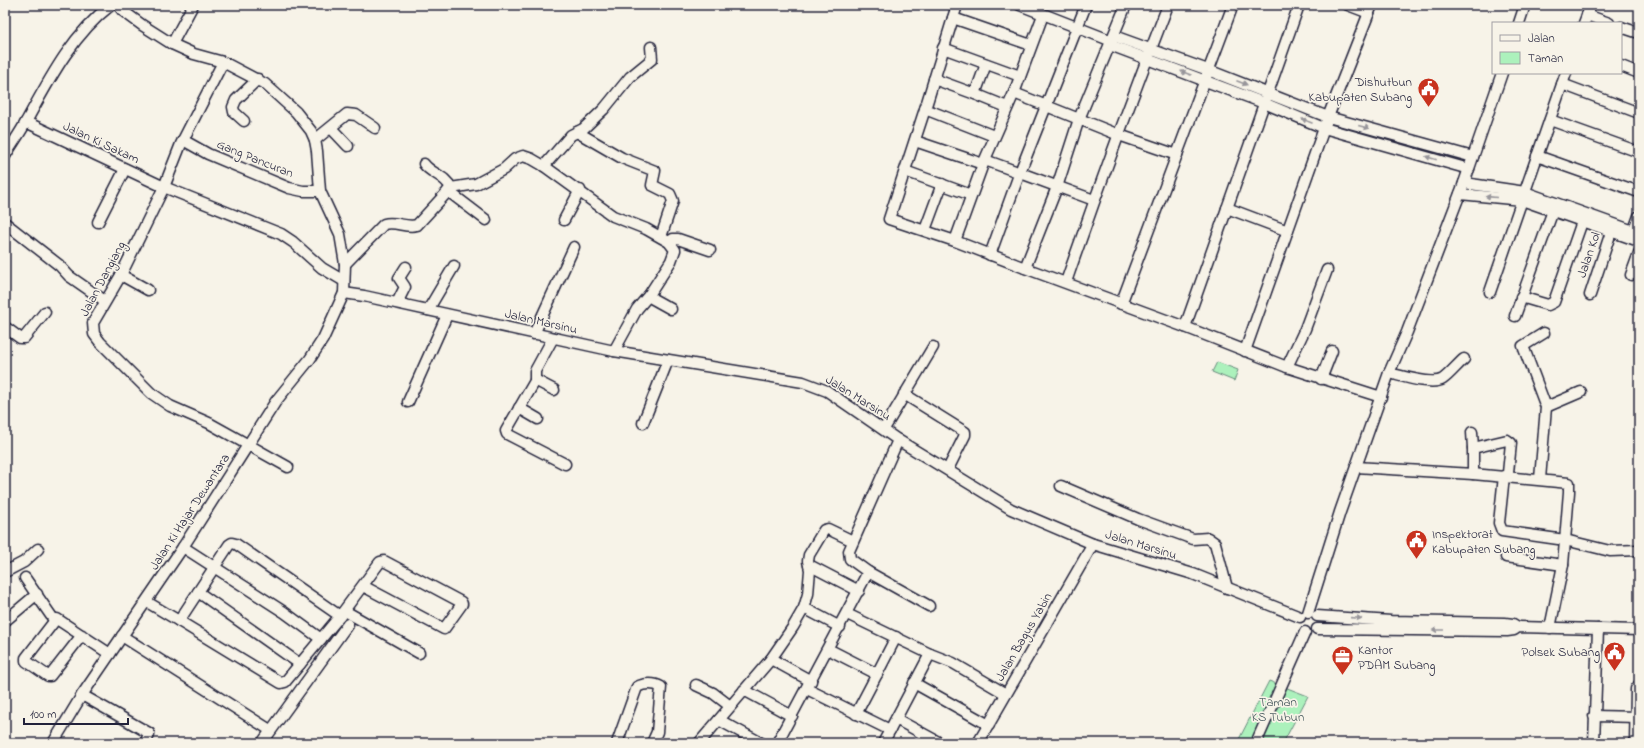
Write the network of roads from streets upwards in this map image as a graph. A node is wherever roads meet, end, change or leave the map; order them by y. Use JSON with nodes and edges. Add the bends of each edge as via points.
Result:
{"nodes":[{"id":1,"x":111,"y":5,"type":"edge"},
{"id":2,"x":118,"y":5,"type":"edge"},
{"id":3,"x":193,"y":5,"type":"edge"},
{"id":4,"x":957,"y":5,"type":"edge"},
{"id":5,"x":1020,"y":5,"type":"edge"},
{"id":6,"x":1086,"y":5,"type":"edge"},
{"id":7,"x":1126,"y":5,"type":"edge"},
{"id":8,"x":1168,"y":5,"type":"edge"},
{"id":9,"x":1233,"y":5,"type":"edge"},
{"id":10,"x":1300,"y":5,"type":"edge"},
{"id":11,"x":1348,"y":5,"type":"edge"},
{"id":12,"x":1525,"y":5,"type":"edge"},
{"id":13,"x":1591,"y":5,"type":"edge"},
{"id":14,"x":1371,"y":9,"type":"edge"},
{"id":15,"x":1043,"y":15,"type":"junction"},
{"id":16,"x":953,"y":18,"type":"junction"},
{"id":17,"x":1586,"y":19,"type":"edge"},
{"id":18,"x":1519,"y":22,"type":"edge"},
{"id":19,"x":1603,"y":22,"type":"edge"},
{"id":20,"x":1077,"y":27,"type":"junction"},
{"id":21,"x":1622,"y":27,"type":"edge"},
{"id":22,"x":1639,"y":33,"type":"edge"},
{"id":23,"x":1112,"y":40,"type":"junction"},
{"id":24,"x":172,"y":44,"type":"junction"},
{"id":25,"x":1031,"y":45,"type":"junction"},
{"id":26,"x":651,"y":47,"type":"dead end"},
{"id":27,"x":944,"y":48,"type":"junction"},
{"id":28,"x":1149,"y":54,"type":"junction"},
{"id":29,"x":223,"y":62,"type":"junction"},
{"id":30,"x":986,"y":64,"type":"junction"},
{"id":31,"x":1622,"y":66,"type":"edge"},
{"id":32,"x":1208,"y":70,"type":"junction"},
{"id":33,"x":1639,"y":73,"type":"edge"},
{"id":34,"x":1502,"y":74,"type":"edge"},
{"id":35,"x":1566,"y":74,"type":"edge"},
{"id":36,"x":1020,"y":76,"type":"junction"},
{"id":37,"x":258,"y":79,"type":"junction"},
{"id":38,"x":934,"y":79,"type":"junction"},
{"id":39,"x":1205,"y":80,"type":"junction"},
{"id":40,"x":1562,"y":84,"type":"junction"},
{"id":41,"x":1014,"y":93,"type":"junction"},
{"id":42,"x":976,"y":94,"type":"junction"},
{"id":43,"x":1266,"y":98,"type":"junction"},
{"id":44,"x":1046,"y":106,"type":"junction"},
{"id":45,"x":1007,"y":107,"type":"junction"},
{"id":46,"x":925,"y":109,"type":"junction"},
{"id":47,"x":1639,"y":113,"type":"edge"},
{"id":48,"x":1328,"y":117,"type":"junction"},
{"id":49,"x":1079,"y":119,"type":"junction"},
{"id":50,"x":1550,"y":120,"type":"junction"},
{"id":51,"x":244,"y":121,"type":"dead end"},
{"id":52,"x":26,"y":122,"type":"junction"},
{"id":53,"x":331,"y":128,"type":"junction"},
{"id":54,"x":375,"y":128,"type":"dead end"},
{"id":55,"x":1324,"y":128,"type":"junction"},
{"id":56,"x":577,"y":132,"type":"junction"},
{"id":57,"x":1119,"y":135,"type":"junction"},
{"id":58,"x":994,"y":136,"type":"junction"},
{"id":59,"x":183,"y":140,"type":"junction"},
{"id":60,"x":315,"y":140,"type":"junction"},
{"id":61,"x":915,"y":141,"type":"junction"},
{"id":62,"x":348,"y":146,"type":"dead end"},
{"id":63,"x":1639,"y":152,"type":"edge"},
{"id":64,"x":5,"y":156,"type":"edge"},
{"id":65,"x":1177,"y":156,"type":"junction"},
{"id":66,"x":1474,"y":156,"type":"junction"},
{"id":67,"x":1537,"y":156,"type":"junction"},
{"id":68,"x":984,"y":162,"type":"junction"},
{"id":69,"x":424,"y":164,"type":"dead end"},
{"id":70,"x":544,"y":166,"type":"junction"},
{"id":71,"x":125,"y":169,"type":"junction"},
{"id":72,"x":1469,"y":169,"type":"junction"},
{"id":73,"x":905,"y":171,"type":"junction"},
{"id":74,"x":1020,"y":172,"type":"junction"},
{"id":75,"x":1464,"y":183,"type":"junction"},
{"id":76,"x":942,"y":184,"type":"junction"},
{"id":77,"x":164,"y":187,"type":"junction"},
{"id":78,"x":1057,"y":187,"type":"junction"},
{"id":79,"x":450,"y":190,"type":"junction"},
{"id":80,"x":580,"y":190,"type":"junction"},
{"id":81,"x":320,"y":191,"type":"junction"},
{"id":82,"x":1639,"y":192,"type":"edge"},
{"id":83,"x":1460,"y":194,"type":"junction"},
{"id":84,"x":971,"y":195,"type":"junction"},
{"id":85,"x":1523,"y":196,"type":"junction"},
{"id":86,"x":1094,"y":200,"type":"junction"},
{"id":87,"x":1554,"y":207,"type":"junction"},
{"id":88,"x":1227,"y":208,"type":"junction"},
{"id":89,"x":1639,"y":216,"type":"edge"},
{"id":90,"x":1584,"y":217,"type":"junction"},
{"id":91,"x":486,"y":220,"type":"dead end"},
{"id":92,"x":564,"y":220,"type":"dead end"},
{"id":93,"x":98,"y":222,"type":"dead end"},
{"id":94,"x":5,"y":223,"type":"edge"},
{"id":95,"x":1613,"y":228,"type":"junction"},
{"id":96,"x":925,"y":230,"type":"junction"},
{"id":97,"x":1288,"y":231,"type":"junction"},
{"id":98,"x":1636,"y":236,"type":"edge"},
{"id":99,"x":665,"y":240,"type":"junction"},
{"id":100,"x":955,"y":241,"type":"junction"},
{"id":101,"x":574,"y":247,"type":"dead end"},
{"id":102,"x":710,"y":250,"type":"dead end"},
{"id":103,"x":1639,"y":253,"type":"edge"},
{"id":104,"x":990,"y":255,"type":"junction"},
{"id":105,"x":345,"y":264,"type":"junction"},
{"id":106,"x":454,"y":266,"type":"dead end"},
{"id":107,"x":406,"y":267,"type":"dead end"},
{"id":108,"x":1025,"y":268,"type":"junction"},
{"id":109,"x":1327,"y":270,"type":"dead end"},
{"id":110,"x":121,"y":275,"type":"junction"},
{"id":111,"x":1631,"y":275,"type":"dead end"},
{"id":112,"x":344,"y":281,"type":"junction"},
{"id":113,"x":1066,"y":282,"type":"junction"},
{"id":114,"x":148,"y":290,"type":"dead end"},
{"id":115,"x":1490,"y":292,"type":"dead end"},
{"id":116,"x":344,"y":293,"type":"junction"},
{"id":117,"x":1590,"y":294,"type":"dead end"},
{"id":118,"x":649,"y":295,"type":"junction"},
{"id":119,"x":1521,"y":297,"type":"junction"},
{"id":120,"x":105,"y":301,"type":"junction"},
{"id":121,"x":397,"y":304,"type":"junction"},
{"id":122,"x":1121,"y":304,"type":"junction"},
{"id":123,"x":671,"y":309,"type":"dead end"},
{"id":124,"x":428,"y":310,"type":"junction"},
{"id":125,"x":45,"y":312,"type":"dead end"},
{"id":126,"x":447,"y":315,"type":"junction"},
{"id":127,"x":1515,"y":316,"type":"dead end"},
{"id":128,"x":1185,"y":326,"type":"junction"},
{"id":129,"x":5,"y":328,"type":"edge"},
{"id":130,"x":1544,"y":333,"type":"dead end"},
{"id":131,"x":534,"y":334,"type":"junction"},
{"id":132,"x":553,"y":338,"type":"junction"},
{"id":133,"x":933,"y":347,"type":"dead end"},
{"id":134,"x":614,"y":351,"type":"junction"},
{"id":135,"x":1245,"y":351,"type":"junction"},
{"id":136,"x":1332,"y":351,"type":"dead end"},
{"id":137,"x":1464,"y":359,"type":"dead end"},
{"id":138,"x":668,"y":360,"type":"junction"},
{"id":139,"x":1287,"y":367,"type":"junction"},
{"id":140,"x":1389,"y":373,"type":"junction"},
{"id":141,"x":1321,"y":379,"type":"junction"},
{"id":142,"x":535,"y":380,"type":"junction"},
{"id":143,"x":554,"y":390,"type":"dead end"},
{"id":144,"x":1581,"y":392,"type":"dead end"},
{"id":145,"x":904,"y":394,"type":"junction"},
{"id":146,"x":1382,"y":397,"type":"junction"},
{"id":147,"x":408,"y":402,"type":"dead end"},
{"id":148,"x":1546,"y":407,"type":"junction"},
{"id":149,"x":519,"y":408,"type":"junction"},
{"id":150,"x":538,"y":419,"type":"dead end"},
{"id":151,"x":643,"y":423,"type":"dead end"},
{"id":152,"x":884,"y":429,"type":"junction"},
{"id":153,"x":1472,"y":432,"type":"dead end"},
{"id":154,"x":898,"y":440,"type":"junction"},
{"id":155,"x":248,"y":446,"type":"junction"},
{"id":156,"x":1473,"y":448,"type":"junction"},
{"id":157,"x":565,"y":464,"type":"dead end"},
{"id":158,"x":288,"y":467,"type":"dead end"},
{"id":159,"x":1356,"y":467,"type":"junction"},
{"id":160,"x":948,"y":469,"type":"junction"},
{"id":161,"x":1473,"y":474,"type":"junction"},
{"id":162,"x":1504,"y":476,"type":"junction"},
{"id":163,"x":1540,"y":479,"type":"junction"},
{"id":164,"x":1061,"y":486,"type":"dead end"},
{"id":165,"x":1565,"y":540,"type":"junction"},
{"id":166,"x":853,"y":541,"type":"junction"},
{"id":167,"x":1093,"y":544,"type":"junction"},
{"id":168,"x":183,"y":547,"type":"junction"},
{"id":169,"x":38,"y":549,"type":"dead end"},
{"id":170,"x":1639,"y":550,"type":"edge"},
{"id":171,"x":1506,"y":556,"type":"dead end"},
{"id":172,"x":809,"y":565,"type":"junction"},
{"id":173,"x":1563,"y":565,"type":"junction"},
{"id":174,"x":214,"y":567,"type":"junction"},
{"id":175,"x":5,"y":572,"type":"edge"},
{"id":176,"x":868,"y":572,"type":"junction"},
{"id":177,"x":25,"y":578,"type":"dead end"},
{"id":178,"x":363,"y":586,"type":"junction"},
{"id":179,"x":1227,"y":588,"type":"junction"},
{"id":180,"x":859,"y":591,"type":"junction"},
{"id":181,"x":198,"y":592,"type":"junction"},
{"id":182,"x":37,"y":594,"type":"junction"},
{"id":183,"x":147,"y":602,"type":"junction"},
{"id":184,"x":929,"y":606,"type":"dead end"},
{"id":185,"x":804,"y":608,"type":"junction"},
{"id":186,"x":342,"y":613,"type":"junction"},
{"id":187,"x":847,"y":614,"type":"junction"},
{"id":188,"x":1308,"y":615,"type":"junction"},
{"id":189,"x":54,"y":620,"type":"junction"},
{"id":190,"x":179,"y":621,"type":"junction"},
{"id":191,"x":5,"y":622,"type":"edge"},
{"id":192,"x":348,"y":624,"type":"dead end"},
{"id":193,"x":840,"y":626,"type":"junction"},
{"id":194,"x":1518,"y":627,"type":"junction"},
{"id":195,"x":1550,"y":628,"type":"junction"},
{"id":196,"x":1598,"y":630,"type":"junction"},
{"id":197,"x":1639,"y":630,"type":"edge"},
{"id":198,"x":1311,"y":632,"type":"junction"},
{"id":199,"x":82,"y":635,"type":"junction"},
{"id":200,"x":122,"y":636,"type":"junction"},
{"id":201,"x":896,"y":637,"type":"junction"},
{"id":202,"x":321,"y":639,"type":"junction"},
{"id":203,"x":828,"y":649,"type":"junction"},
{"id":204,"x":419,"y":653,"type":"dead end"},
{"id":205,"x":110,"y":654,"type":"junction"},
{"id":206,"x":930,"y":654,"type":"junction"},
{"id":207,"x":771,"y":659,"type":"junction"},
{"id":208,"x":300,"y":664,"type":"junction"},
{"id":209,"x":877,"y":674,"type":"junction"},
{"id":210,"x":914,"y":683,"type":"junction"},
{"id":211,"x":696,"y":685,"type":"dead end"},
{"id":212,"x":809,"y":685,"type":"junction"},
{"id":213,"x":1639,"y":685,"type":"edge"},
{"id":214,"x":744,"y":690,"type":"junction"},
{"id":215,"x":1006,"y":694,"type":"junction"},
{"id":216,"x":82,"y":696,"type":"junction"},
{"id":217,"x":730,"y":706,"type":"junction"},
{"id":218,"x":856,"y":714,"type":"junction"},
{"id":219,"x":792,"y":716,"type":"junction"},
{"id":220,"x":1594,"y":716,"type":"junction"},
{"id":221,"x":1638,"y":717,"type":"edge"},
{"id":222,"x":896,"y":719,"type":"junction"},
{"id":223,"x":719,"y":720,"type":"junction"},
{"id":224,"x":989,"y":725,"type":"junction"},
{"id":225,"x":270,"y":730,"type":"junction"},
{"id":226,"x":890,"y":730,"type":"junction"},
{"id":227,"x":921,"y":738,"type":"edge"},
{"id":228,"x":782,"y":742,"type":"edge"},
{"id":229,"x":53,"y":743,"type":"edge"},
{"id":230,"x":145,"y":743,"type":"edge"},
{"id":231,"x":262,"y":743,"type":"edge"},
{"id":232,"x":617,"y":743,"type":"edge"},
{"id":233,"x":652,"y":743,"type":"edge"},
{"id":234,"x":699,"y":743,"type":"edge"},
{"id":235,"x":761,"y":743,"type":"edge"},
{"id":236,"x":883,"y":743,"type":"edge"},
{"id":237,"x":940,"y":743,"type":"edge"},
{"id":238,"x":978,"y":743,"type":"edge"},
{"id":239,"x":1256,"y":743,"type":"edge"},
{"id":240,"x":1264,"y":743,"type":"edge"},
{"id":241,"x":1594,"y":743,"type":"edge"},
{"id":242,"x":1635,"y":743,"type":"edge"}],
"edges":[{"from":1,"to":52,"type":"street","via":[[91,22],[70,49]]},
{"from":2,"to":24,"type":"street","via":[[142,25]]},
{"from":3,"to":24,"type":"street"},
{"from":4,"to":16,"type":"street"},
{"from":5,"to":15,"type":"street"},
{"from":6,"to":20,"type":"street"},
{"from":7,"to":23,"type":"street"},
{"from":8,"to":28,"type":"street"},
{"from":9,"to":32,"type":"street"},
{"from":10,"to":43,"type":"street"},
{"from":11,"to":14,"type":"street"},
{"from":12,"to":18,"type":"street"},
{"from":13,"to":17,"type":"street"},
{"from":14,"to":48,"type":"street"},
{"from":15,"to":20,"type":"street"},
{"from":15,"to":25,"type":"street"},
{"from":16,"to":25,"type":"street"},
{"from":16,"to":27,"type":"street"},
{"from":17,"to":19,"type":"street"},
{"from":20,"to":23,"type":"street"},
{"from":20,"to":44,"type":"street"},
{"from":21,"to":22,"type":"street"},
{"from":23,"to":28,"type":"street"},
{"from":23,"to":49,"type":"street"},
{"from":24,"to":29,"type":"street","via":[[194,54]]},
{"from":25,"to":36,"type":"street"},
{"from":26,"to":56,"type":"street","via":[[652,59],[630,76],[604,109]]},
{"from":27,"to":30,"type":"street"},
{"from":27,"to":38,"type":"street"},
{"from":28,"to":32,"type":"street"},
{"from":39,"to":28,"type":"street","one_way":true},
{"from":28,"to":57,"type":"street"},
{"from":29,"to":37,"type":"street"},
{"from":29,"to":59,"type":"street","name":"Jalan Dangiang"},
{"from":30,"to":36,"type":"street"},
{"from":30,"to":42,"type":"street"},
{"from":31,"to":33,"type":"street"},
{"from":32,"to":39,"type":"street"},
{"from":32,"to":43,"type":"street","one_way":true},
{"from":34,"to":66,"type":"street"},
{"from":35,"to":40,"type":"street"},
{"from":36,"to":41,"type":"street"},
{"from":37,"to":51,"type":"street","via":[[236,100],[233,107],[234,112]]},
{"from":37,"to":60,"type":"street","via":[[296,112],[311,130]]},
{"from":38,"to":42,"type":"street"},
{"from":38,"to":46,"type":"street"},
{"from":39,"to":43,"type":"street"},
{"from":39,"to":65,"type":"street"},
{"from":40,"to":47,"type":"street"},
{"from":40,"to":50,"type":"street"},
{"from":41,"to":44,"type":"street"},
{"from":41,"to":45,"type":"street"},
{"from":42,"to":45,"type":"street"},
{"from":43,"to":48,"type":"street"},
{"from":55,"to":43,"type":"street","one_way":true},
{"from":43,"to":88,"type":"street"},
{"from":44,"to":49,"type":"street"},
{"from":44,"to":74,"type":"street"},
{"from":45,"to":58,"type":"street"},
{"from":46,"to":58,"type":"street"},
{"from":46,"to":61,"type":"street"},
{"from":48,"to":55,"type":"street"},
{"from":48,"to":66,"type":"street","one_way":true},
{"from":49,"to":57,"type":"street"},
{"from":49,"to":78,"type":"street"},
{"from":50,"to":63,"type":"street"},
{"from":50,"to":67,"type":"street"},
{"from":52,"to":64,"type":"street"},
{"from":52,"to":71,"type":"street","name":"Jalan Ki Sakam"},
{"from":53,"to":54,"type":"street","via":[[351,113]]},
{"from":53,"to":60,"type":"street"},
{"from":53,"to":62,"type":"street"},
{"from":72,"to":55,"type":"street","one_way":true},
{"from":55,"to":97,"type":"street"},
{"from":56,"to":70,"type":"street","via":[[567,139]]},
{"from":56,"to":99,"type":"street","via":[[617,156],[655,171],[652,185],[670,194],[673,201]]},
{"from":57,"to":65,"type":"street"},
{"from":57,"to":86,"type":"street"},
{"from":58,"to":68,"type":"street"},
{"from":59,"to":77,"type":"street","name":"Jalan Dangiang"},
{"from":59,"to":81,"type":"street","name":"Gang Pancuran","via":[[208,154],[290,188]]},
{"from":60,"to":81,"type":"street"},
{"from":61,"to":68,"type":"street"},
{"from":61,"to":73,"type":"street"},
{"from":65,"to":122,"type":"street"},
{"from":66,"to":72,"type":"street"},
{"from":67,"to":82,"type":"street"},
{"from":67,"to":85,"type":"street"},
{"from":68,"to":74,"type":"street"},
{"from":68,"to":84,"type":"street"},
{"from":69,"to":79,"type":"street","via":[[439,174],[449,184]]},
{"from":70,"to":79,"type":"street","via":[[532,159],[519,157],[504,169],[476,184]]},
{"from":70,"to":80,"type":"street"},
{"from":71,"to":77,"type":"street","name":"Jalan Ki Sakam"},
{"from":71,"to":93,"type":"street"},
{"from":72,"to":75,"type":"street"},
{"from":73,"to":76,"type":"street"},
{"from":73,"to":96,"type":"street","via":[[889,219]]},
{"from":74,"to":78,"type":"street"},
{"from":74,"to":104,"type":"street"},
{"from":75,"to":83,"type":"street"},
{"from":75,"to":85,"type":"street"},
{"from":76,"to":84,"type":"street"},
{"from":76,"to":96,"type":"street"},
{"from":77,"to":110,"type":"street","name":"Jalan Dangiang"},
{"from":77,"to":112,"type":"street","name":"Jalan Ki Sakam","via":[[280,234],[322,268]]},
{"from":78,"to":86,"type":"street"},
{"from":78,"to":108,"type":"street"},
{"from":79,"to":91,"type":"street"},
{"from":79,"to":105,"type":"street","via":[[417,225],[411,227],[384,224]]},
{"from":80,"to":92,"type":"street"},
{"from":80,"to":99,"type":"street","via":[[613,216]]},
{"from":81,"to":105,"type":"street","via":[[340,234]]},
{"from":85,"to":83,"type":"street","one_way":true},
{"from":83,"to":140,"type":"street"},
{"from":84,"to":100,"type":"street"},
{"from":85,"to":87,"type":"street"},
{"from":85,"to":115,"type":"street"},
{"from":86,"to":113,"type":"street"},
{"from":87,"to":90,"type":"street"},
{"from":87,"to":119,"type":"street"},
{"from":88,"to":97,"type":"street"},
{"from":88,"to":128,"type":"street"},
{"from":89,"to":98,"type":"street"},
{"from":90,"to":95,"type":"street"},
{"from":90,"to":119,"type":"street","via":[[1553,304],[1548,305]]},
{"from":94,"to":120,"type":"street","via":[[59,265],[69,276]]},
{"from":95,"to":98,"type":"street"},
{"from":95,"to":117,"type":"street","name":"Jalan Kol"},
{"from":96,"to":100,"type":"street"},
{"from":97,"to":135,"type":"street"},
{"from":99,"to":102,"type":"street","via":[[678,239]]},
{"from":99,"to":118,"type":"street","via":[[675,250],[671,261]]},
{"from":100,"to":104,"type":"street"},
{"from":101,"to":131,"type":"street"},
{"from":103,"to":111,"type":"street"},
{"from":104,"to":108,"type":"street"},
{"from":105,"to":112,"type":"street"},
{"from":106,"to":124,"type":"street"},
{"from":107,"to":121,"type":"street","via":[[399,278],[405,287]]},
{"from":108,"to":113,"type":"street"},
{"from":109,"to":139,"type":"street","via":[[1305,329]]},
{"from":110,"to":114,"type":"street"},
{"from":110,"to":120,"type":"street","name":"Jalan Dangiang"},
{"from":112,"to":116,"type":"street"},
{"from":113,"to":122,"type":"street"},
{"from":116,"to":121,"type":"street","name":"Jalan Marsinu"},
{"from":116,"to":155,"type":"street","name":"Jalan Ki Hajar Dewantara","via":[[323,339],[276,401]]},
{"from":118,"to":123,"type":"street"},
{"from":118,"to":134,"type":"street","via":[[637,309]]},
{"from":119,"to":127,"type":"street"},
{"from":120,"to":155,"type":"street","name":"Jalan Dangiang","via":[[92,327],[100,342],[117,360],[151,393],[170,406],[209,423]]},
{"from":121,"to":124,"type":"street","name":"Jalan Marsinu"},
{"from":122,"to":128,"type":"street"},
{"from":124,"to":126,"type":"street","name":"Jalan Marsinu"},
{"from":125,"to":129,"type":"street","via":[[24,338]]},
{"from":126,"to":131,"type":"street","name":"Jalan Marsinu"},
{"from":126,"to":147,"type":"street"},
{"from":128,"to":135,"type":"street"},
{"from":130,"to":148,"type":"street","via":[[1523,346]]},
{"from":131,"to":132,"type":"street","name":"Jalan Marsinu"},
{"from":132,"to":134,"type":"street","name":"Jalan Marsinu"},
{"from":132,"to":142,"type":"street","via":[[535,371]]},
{"from":133,"to":145,"type":"street"},
{"from":134,"to":138,"type":"street","name":"Jalan Marsinu"},
{"from":135,"to":139,"type":"street"},
{"from":136,"to":141,"type":"street"},
{"from":137,"to":140,"type":"street","via":[[1436,381]]},
{"from":138,"to":151,"type":"street"},
{"from":138,"to":152,"type":"street","name":"Jalan Marsinu","via":[[803,382],[827,392]]},
{"from":139,"to":141,"type":"street"},
{"from":140,"to":146,"type":"street"},
{"from":141,"to":146,"type":"street"},
{"from":142,"to":143,"type":"street"},
{"from":142,"to":149,"type":"street"},
{"from":144,"to":148,"type":"street"},
{"from":145,"to":152,"type":"street"},
{"from":145,"to":160,"type":"street","via":[[965,432],[966,435]]},
{"from":146,"to":159,"type":"street"},
{"from":148,"to":163,"type":"street"},
{"from":149,"to":150,"type":"street"},
{"from":149,"to":157,"type":"street","via":[[506,430],[507,434]]},
{"from":152,"to":154,"type":"street","name":"Jalan Marsinu"},
{"from":153,"to":156,"type":"street"},
{"from":154,"to":160,"type":"street","name":"Jalan Marsinu"},
{"from":154,"to":166,"type":"street"},
{"from":155,"to":158,"type":"street"},
{"from":155,"to":168,"type":"street","name":"Jalan Ki Hajar Dewantara"},
{"from":156,"to":161,"type":"street"},
{"from":156,"to":162,"type":"street","via":[[1504,440],[1510,441],[1508,473]]},
{"from":159,"to":161,"type":"street"},
{"from":159,"to":188,"type":"street"},
{"from":160,"to":167,"type":"street","name":"Jalan Marsinu","via":[[1011,509]]},
{"from":161,"to":162,"type":"street"},
{"from":162,"to":163,"type":"street"},
{"from":162,"to":165,"type":"street","via":[[1500,529],[1505,532]]},
{"from":163,"to":165,"type":"street","via":[[1570,484]]},
{"from":164,"to":179,"type":"street","via":[[1193,540],[1212,540]]},
{"from":165,"to":170,"type":"street","via":[[1610,551]]},
{"from":165,"to":173,"type":"street"},
{"from":166,"to":172,"type":"street","via":[[825,529],[810,555]]},
{"from":166,"to":176,"type":"street","via":[[848,552],[850,559]]},
{"from":167,"to":179,"type":"street","name":"Jalan Marsinu","via":[[1194,574]]},
{"from":167,"to":215,"type":"street","name":"Jalan Bagus Yabin"},
{"from":168,"to":174,"type":"street"},
{"from":168,"to":183,"type":"street","name":"Jalan Ki Hajar Dewantara"},
{"from":169,"to":175,"type":"street","via":[[24,562]]},
{"from":171,"to":173,"type":"street"},
{"from":172,"to":180,"type":"street"},
{"from":172,"to":185,"type":"street","via":[[808,594]]},
{"from":173,"to":195,"type":"street"},
{"from":174,"to":181,"type":"street"},
{"from":174,"to":186,"type":"street","via":[[229,545],[236,544]]},
{"from":174,"to":202,"type":"street"},
{"from":176,"to":180,"type":"street"},
{"from":176,"to":184,"type":"street"},
{"from":177,"to":182,"type":"street"},
{"from":178,"to":178,"type":"street","via":[[380,562],[384,561],[462,604],[444,629]]},
{"from":178,"to":186,"type":"street"},
{"from":179,"to":188,"type":"street","name":"Jalan Marsinu"},
{"from":180,"to":187,"type":"street"},
{"from":181,"to":190,"type":"street"},
{"from":181,"to":208,"type":"street"},
{"from":182,"to":189,"type":"street"},
{"from":182,"to":191,"type":"street"},
{"from":183,"to":190,"type":"street"},
{"from":183,"to":200,"type":"street","name":"Jalan Ki Hajar Dewantara"},
{"from":185,"to":193,"type":"street"},
{"from":185,"to":207,"type":"street"},
{"from":186,"to":202,"type":"street"},
{"from":186,"to":204,"type":"street"},
{"from":187,"to":193,"type":"street"},
{"from":187,"to":201,"type":"street"},
{"from":188,"to":194,"type":"street","name":"Jalan Marsinu","one_way":true,"via":[[1390,621],[1505,622]]},
{"from":188,"to":198,"type":"street","via":[[1319,622]]},
{"from":188,"to":198,"type":"street","via":[[1299,626]]},
{"from":189,"to":199,"type":"street","via":[[57,619]]},
{"from":189,"to":199,"type":"street","via":[[26,658],[48,676],[52,675]]},
{"from":190,"to":208,"type":"street","via":[[281,683],[285,682]]},
{"from":192,"to":225,"type":"street"},
{"from":193,"to":203,"type":"street"},
{"from":194,"to":195,"type":"street"},
{"from":194,"to":198,"type":"street","one_way":true,"via":[[1507,631]]},
{"from":195,"to":196,"type":"street"},
{"from":196,"to":197,"type":"street"},
{"from":196,"to":220,"type":"street"},
{"from":198,"to":239,"type":"street"},
{"from":198,"to":240,"type":"street"},
{"from":199,"to":205,"type":"street"},
{"from":200,"to":205,"type":"street","name":"Jalan Ki Hajar Dewantara"},
{"from":200,"to":225,"type":"street"},
{"from":201,"to":206,"type":"street"},
{"from":201,"to":209,"type":"street"},
{"from":202,"to":208,"type":"street"},
{"from":203,"to":209,"type":"street"},
{"from":203,"to":212,"type":"street"},
{"from":205,"to":216,"type":"street","name":"Jalan Ki Hajar Dewantara"},
{"from":206,"to":210,"type":"street"},
{"from":206,"to":215,"type":"street","via":[[953,663]]},
{"from":207,"to":212,"type":"street"},
{"from":207,"to":214,"type":"street"},
{"from":209,"to":218,"type":"street"},
{"from":210,"to":222,"type":"street"},
{"from":210,"to":224,"type":"street"},
{"from":211,"to":217,"type":"street"},
{"from":212,"to":218,"type":"street"},
{"from":212,"to":219,"type":"street"},
{"from":213,"to":221,"type":"street","via":[[1636,689]]},
{"from":214,"to":217,"type":"street"},
{"from":214,"to":219,"type":"street"},
{"from":215,"to":224,"type":"street","name":"Jalan Bagus Yabin"},
{"from":216,"to":229,"type":"street","name":"Jalan Ki Hajar Dewantara"},
{"from":216,"to":230,"type":"street","via":[[149,733]]},
{"from":217,"to":223,"type":"street"},
{"from":218,"to":226,"type":"street"},
{"from":219,"to":228,"type":"street"},
{"from":220,"to":221,"type":"street"},
{"from":220,"to":241,"type":"street"},
{"from":221,"to":242,"type":"street"},
{"from":222,"to":226,"type":"street"},
{"from":222,"to":227,"type":"street"},
{"from":223,"to":234,"type":"street"},
{"from":223,"to":235,"type":"street"},
{"from":224,"to":238,"type":"street","name":"Jalan Bagus Yabin"},
{"from":225,"to":231,"type":"street"},
{"from":226,"to":236,"type":"street"},
{"from":227,"to":237,"type":"street"},
{"from":232,"to":233,"type":"street","via":[[637,687],[654,684],[661,687],[657,732]]}]}
